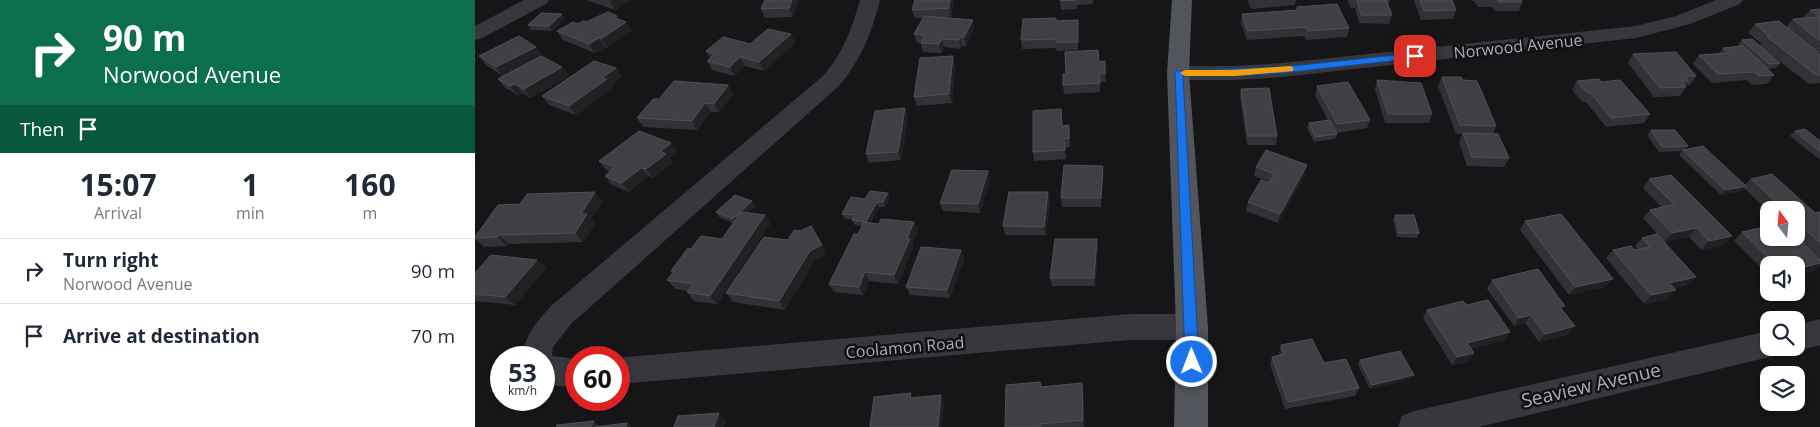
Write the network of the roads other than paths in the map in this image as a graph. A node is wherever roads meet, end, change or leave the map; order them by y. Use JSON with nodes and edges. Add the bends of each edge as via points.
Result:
{"nodes":[{"id":1,"x":539,"y":0,"type":"edge"},
{"id":2,"x":871,"y":0,"type":"edge"},
{"id":3,"x":1182,"y":0,"type":"edge"},
{"id":4,"x":1733,"y":0,"type":"edge"},
{"id":5,"x":475,"y":34,"type":"edge"},
{"id":6,"x":1178,"y":73,"type":"junction"},
{"id":7,"x":1191,"y":327,"type":"junction"},
{"id":8,"x":1820,"y":332,"type":"edge"},
{"id":9,"x":1805,"y":336,"type":"edge"},
{"id":10,"x":538,"y":346,"type":"edge"},
{"id":11,"x":1760,"y":346,"type":"edge"},
{"id":12,"x":630,"y":369,"type":"edge"},
{"id":13,"x":1191,"y":427,"type":"edge"},
{"id":14,"x":1414,"y":427,"type":"edge"}],
"edges":[{"from":1,"to":5,"type":"street"},
{"from":2,"to":10,"type":"street","via":[[855,48],[831,82],[561,316]]},
{"from":3,"to":6,"type":"main road"},
{"from":4,"to":6,"type":"street","name":"Norwood Avenue","via":[[1683,20],[1636,32],[1282,70]]},
{"from":6,"to":7,"type":"main road"},
{"from":7,"to":12,"type":"street","name":"Coolamon Road","via":[[1129,327]]},
{"from":7,"to":13,"type":"main road"},
{"from":8,"to":9,"type":"street"},
{"from":11,"to":14,"type":"street","name":"Seaview Avenue"}]}
